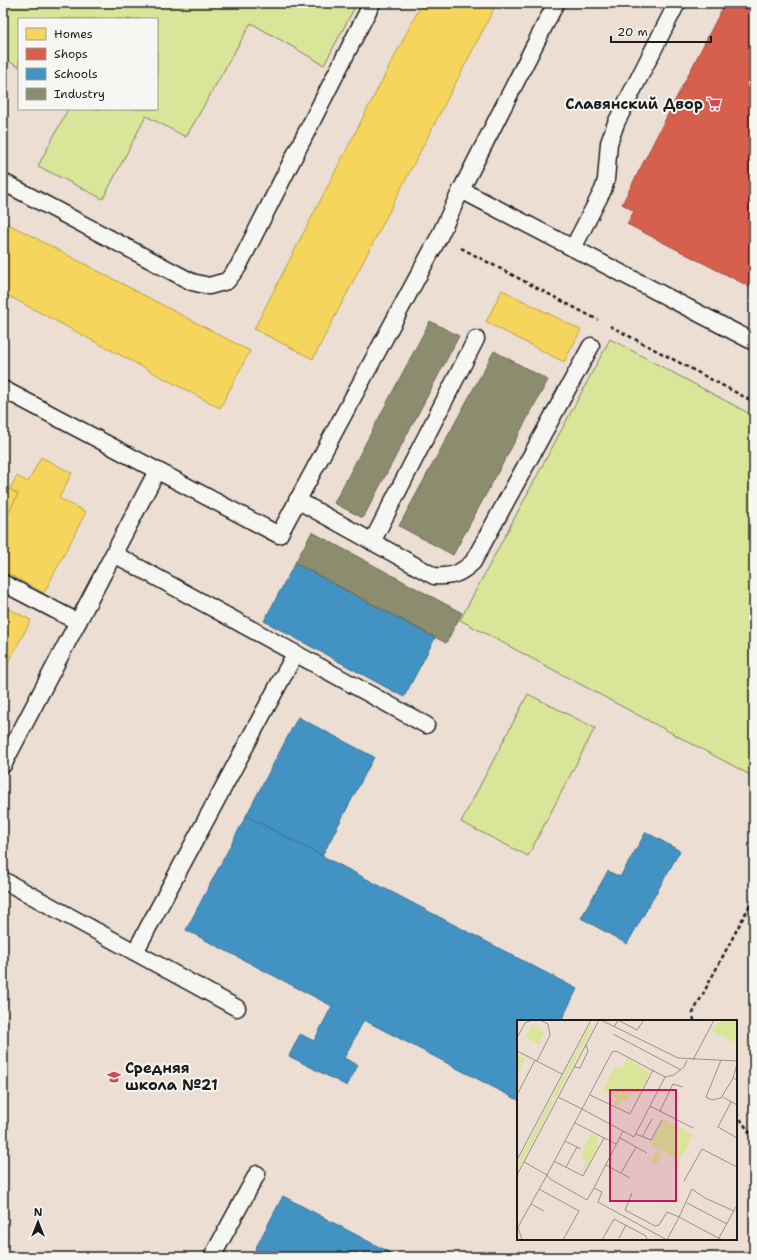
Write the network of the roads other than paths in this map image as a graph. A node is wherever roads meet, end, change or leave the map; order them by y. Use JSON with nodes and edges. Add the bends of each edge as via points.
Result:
{"nodes":[{"id":1,"x":372,"y":3,"type":"edge"},
{"id":2,"x":556,"y":3,"type":"edge"},
{"id":3,"x":677,"y":3,"type":"edge"},
{"id":4,"x":3,"y":182,"type":"edge"},
{"id":5,"x":461,"y":190,"type":"junction"},
{"id":6,"x":572,"y":248,"type":"junction"},
{"id":7,"x":476,"y":339,"type":"dead end"},
{"id":8,"x":754,"y":342,"type":"edge"},
{"id":9,"x":591,"y":346,"type":"dead end"},
{"id":10,"x":3,"y":389,"type":"edge"},
{"id":11,"x":156,"y":471,"type":"junction"},
{"id":12,"x":297,"y":500,"type":"junction"},
{"id":13,"x":372,"y":542,"type":"junction"},
{"id":14,"x":114,"y":554,"type":"junction"},
{"id":15,"x":3,"y":583,"type":"edge"},
{"id":16,"x":78,"y":622,"type":"junction"},
{"id":17,"x":295,"y":654,"type":"junction"},
{"id":18,"x":426,"y":725,"type":"dead end"},
{"id":19,"x":3,"y":765,"type":"edge"},
{"id":20,"x":3,"y":880,"type":"edge"},
{"id":21,"x":135,"y":952,"type":"junction"},
{"id":22,"x":237,"y":1008,"type":"dead end"},
{"id":23,"x":257,"y":1174,"type":"dead end"},
{"id":24,"x":212,"y":1257,"type":"edge"}],
"edges":[{"from":1,"to":4,"type":"lane","via":[[238,267],[227,281],[209,286],[192,282]]},
{"from":2,"to":5,"type":"lane"},
{"from":3,"to":6,"type":"lane","via":[[616,123],[609,143],[605,185]]},
{"from":5,"to":6,"type":"lane"},
{"from":5,"to":12,"type":"lane","via":[[439,237]]},
{"from":6,"to":8,"type":"lane"},
{"from":7,"to":13,"type":"lane"},
{"from":9,"to":13,"type":"lane","via":[[473,562],[464,570],[449,577],[434,576]]},
{"from":10,"to":11,"type":"lane"},
{"from":11,"to":12,"type":"lane","via":[[278,535]]},
{"from":11,"to":14,"type":"lane"},
{"from":12,"to":13,"type":"lane"},
{"from":14,"to":16,"type":"lane"},
{"from":14,"to":17,"type":"lane"},
{"from":15,"to":16,"type":"lane"},
{"from":16,"to":19,"type":"lane"},
{"from":17,"to":18,"type":"lane"},
{"from":17,"to":21,"type":"lane"},
{"from":20,"to":21,"type":"lane"},
{"from":21,"to":22,"type":"lane"},
{"from":23,"to":24,"type":"lane"}]}
